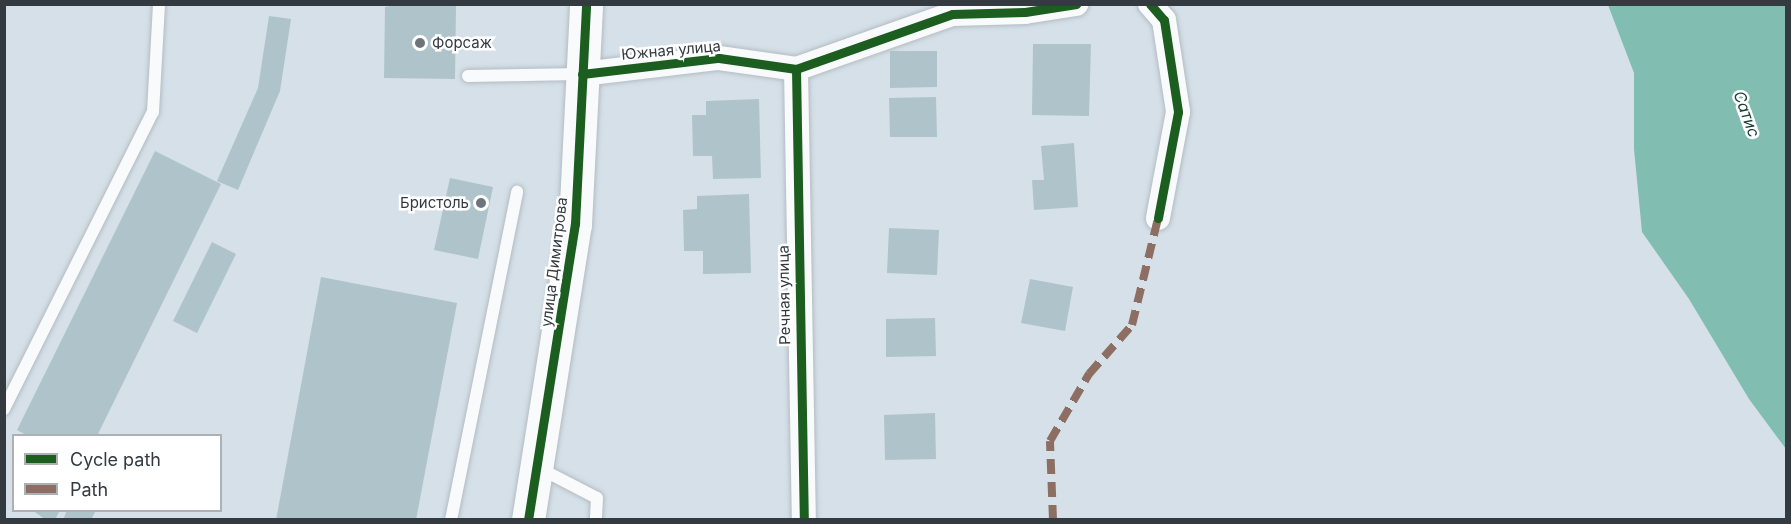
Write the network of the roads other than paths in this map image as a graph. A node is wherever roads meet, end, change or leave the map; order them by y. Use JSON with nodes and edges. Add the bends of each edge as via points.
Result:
{"nodes":[{"id":1,"x":159,"y":4,"type":"edge"},
{"id":2,"x":586,"y":4,"type":"edge"},
{"id":3,"x":1076,"y":4,"type":"edge"},
{"id":4,"x":1150,"y":4,"type":"edge"},
{"id":5,"x":796,"y":69,"type":"junction"},
{"id":6,"x":582,"y":74,"type":"junction"},
{"id":7,"x":468,"y":76,"type":"dead end"},
{"id":8,"x":517,"y":192,"type":"dead end"},
{"id":9,"x":1158,"y":218,"type":"dead end"},
{"id":10,"x":4,"y":409,"type":"edge"},
{"id":11,"x":538,"y":468,"type":"junction"},
{"id":12,"x":451,"y":519,"type":"edge"},
{"id":13,"x":528,"y":519,"type":"edge"},
{"id":14,"x":596,"y":519,"type":"edge"},
{"id":15,"x":804,"y":519,"type":"edge"}],
"edges":[{"from":1,"to":10,"type":"lane","via":[[153,112]]},
{"from":2,"to":6,"type":"street","name":"улица Димитрова"},
{"from":3,"to":5,"type":"street","name":"Южная улица","via":[[1025,12],[952,14]]},
{"from":4,"to":9,"type":"street","via":[[1164,20],[1178,112]]},
{"from":5,"to":6,"type":"street","name":"Южная улица","via":[[719,58]]},
{"from":5,"to":15,"type":"street","name":"Речная улица"},
{"from":6,"to":7,"type":"lane"},
{"from":6,"to":11,"type":"street","name":"улица Димитрова","via":[[575,224]]},
{"from":8,"to":12,"type":"lane"},
{"from":11,"to":13,"type":"street","name":"улица Димитрова"},
{"from":11,"to":14,"type":"lane","via":[[597,498]]}]}
